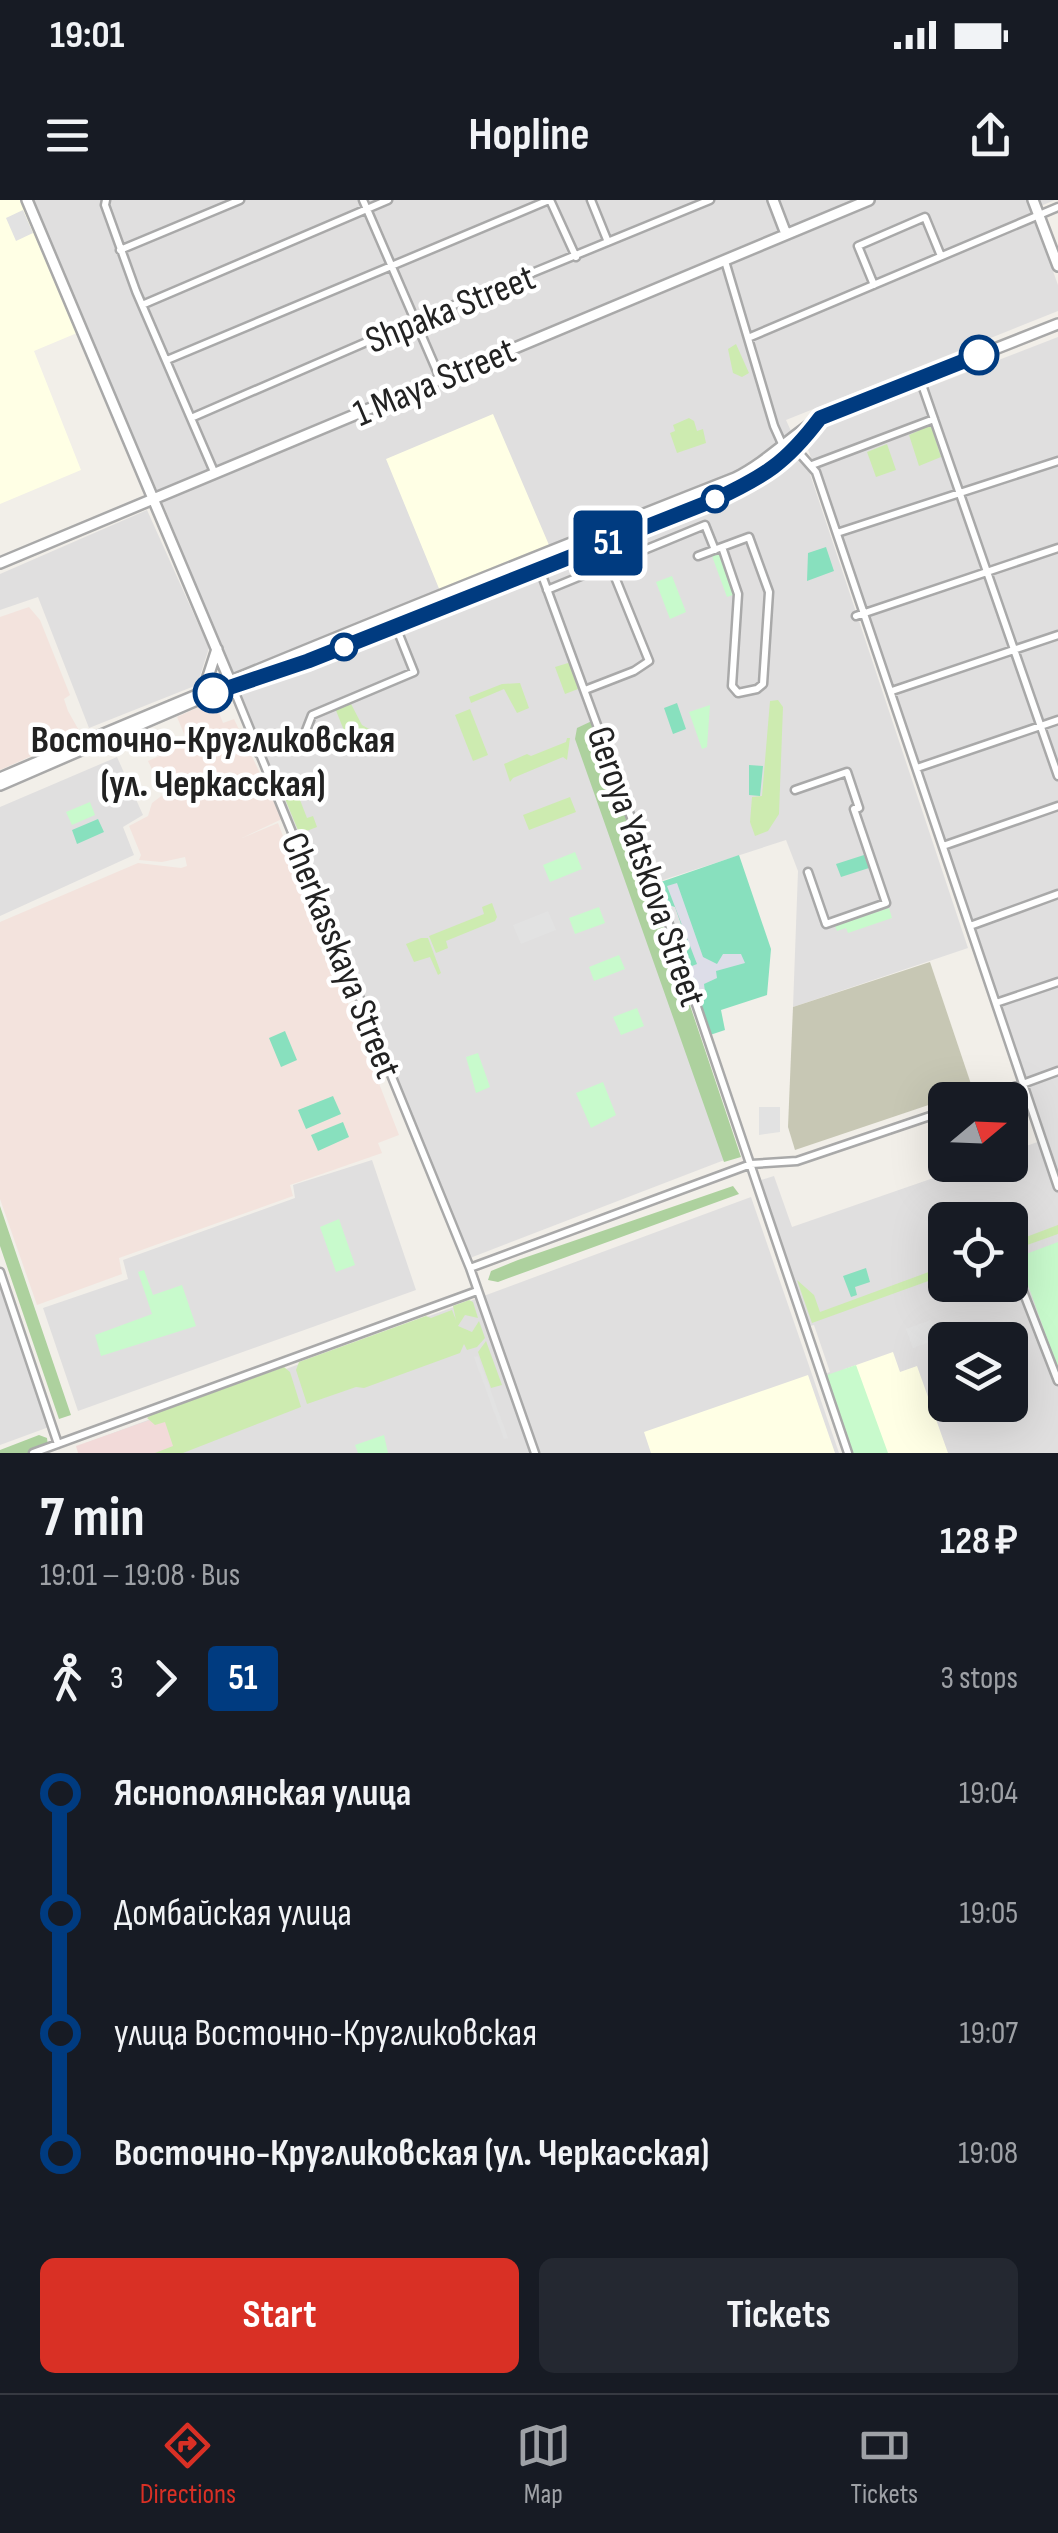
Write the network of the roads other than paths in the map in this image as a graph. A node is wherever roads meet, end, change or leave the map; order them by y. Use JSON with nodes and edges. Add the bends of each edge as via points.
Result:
{"nodes":[{"id":1,"x":26,"y":200,"type":"edge"},
{"id":2,"x":106,"y":200,"type":"edge"},
{"id":3,"x":240,"y":200,"type":"edge"},
{"id":4,"x":362,"y":200,"type":"edge"},
{"id":5,"x":388,"y":200,"type":"edge"},
{"id":6,"x":550,"y":200,"type":"edge"},
{"id":7,"x":591,"y":200,"type":"edge"},
{"id":8,"x":710,"y":200,"type":"edge"},
{"id":9,"x":774,"y":200,"type":"edge"},
{"id":10,"x":868,"y":200,"type":"edge"},
{"id":11,"x":1033,"y":200,"type":"edge"},
{"id":12,"x":1058,"y":207,"type":"edge"},
{"id":13,"x":366,"y":209,"type":"junction"},
{"id":14,"x":1040,"y":215,"type":"junction"},
{"id":15,"x":786,"y":234,"type":"junction"},
{"id":16,"x":608,"y":242,"type":"junction"},
{"id":17,"x":120,"y":250,"type":"junction"},
{"id":18,"x":941,"y":256,"type":"junction"},
{"id":19,"x":576,"y":257,"type":"junction"},
{"id":20,"x":725,"y":261,"type":"junction"},
{"id":21,"x":390,"y":266,"type":"junction"},
{"id":22,"x":1058,"y":266,"type":"edge"},
{"id":23,"x":874,"y":285,"type":"junction"},
{"id":24,"x":142,"y":305,"type":"junction"},
{"id":25,"x":415,"y":322,"type":"junction"},
{"id":26,"x":1058,"y":324,"type":"edge"},
{"id":27,"x":748,"y":338,"type":"junction"},
{"id":28,"x":167,"y":360,"type":"junction"},
{"id":29,"x":440,"y":378,"type":"junction"},
{"id":30,"x":920,"y":378,"type":"junction"},
{"id":31,"x":191,"y":418,"type":"junction"},
{"id":32,"x":820,"y":418,"type":"junction"},
{"id":33,"x":934,"y":419,"type":"junction"},
{"id":34,"x":774,"y":426,"type":"junction"},
{"id":35,"x":794,"y":435,"type":"junction"},
{"id":36,"x":787,"y":449,"type":"junction"},
{"id":37,"x":1058,"y":461,"type":"edge"},
{"id":38,"x":812,"y":466,"type":"junction"},
{"id":39,"x":215,"y":474,"type":"junction"},
{"id":40,"x":737,"y":483,"type":"junction"},
{"id":41,"x":960,"y":493,"type":"junction"},
{"id":42,"x":154,"y":498,"type":"junction"},
{"id":43,"x":837,"y":532,"type":"junction"},
{"id":44,"x":602,"y":545,"type":"junction"},
{"id":45,"x":718,"y":548,"type":"junction"},
{"id":46,"x":1058,"y":548,"type":"edge"},
{"id":47,"x":698,"y":556,"type":"dead end"},
{"id":48,"x":0,"y":564,"type":"edge"},
{"id":49,"x":610,"y":565,"type":"junction"},
{"id":50,"x":540,"y":570,"type":"junction"},
{"id":51,"x":988,"y":572,"type":"junction"},
{"id":52,"x":547,"y":590,"type":"junction"},
{"id":53,"x":865,"y":613,"type":"junction"},
{"id":54,"x":856,"y":616,"type":"dead end"},
{"id":55,"x":394,"y":622,"type":"junction"},
{"id":56,"x":1058,"y":635,"type":"edge"},
{"id":57,"x":217,"y":649,"type":"junction"},
{"id":58,"x":1014,"y":650,"type":"junction"},
{"id":59,"x":231,"y":684,"type":"junction"},
{"id":60,"x":204,"y":689,"type":"junction"},
{"id":61,"x":585,"y":690,"type":"junction"},
{"id":62,"x":892,"y":691,"type":"junction"},
{"id":63,"x":1058,"y":720,"type":"edge"},
{"id":64,"x":1041,"y":726,"type":"junction"},
{"id":65,"x":259,"y":754,"type":"junction"},
{"id":66,"x":917,"y":768,"type":"junction"},
{"id":67,"x":1058,"y":776,"type":"edge"},
{"id":68,"x":0,"y":781,"type":"edge"},
{"id":69,"x":796,"y":790,"type":"dead end"},
{"id":70,"x":1058,"y":806,"type":"edge"},
{"id":71,"x":943,"y":846,"type":"junction"},
{"id":72,"x":808,"y":872,"type":"dead end"},
{"id":73,"x":1058,"y":894,"type":"edge"},
{"id":74,"x":970,"y":926,"type":"junction"},
{"id":75,"x":1058,"y":982,"type":"edge"},
{"id":76,"x":996,"y":1003,"type":"junction"},
{"id":77,"x":1058,"y":1071,"type":"edge"},
{"id":78,"x":1022,"y":1082,"type":"edge"},
{"id":79,"x":1028,"y":1083,"type":"edge"},
{"id":80,"x":1028,"y":1100,"type":"edge"},
{"id":81,"x":928,"y":1118,"type":"edge"},
{"id":82,"x":750,"y":1164,"type":"junction"},
{"id":83,"x":1058,"y":1187,"type":"edge"},
{"id":84,"x":470,"y":1268,"type":"junction"},
{"id":85,"x":0,"y":1272,"type":"edge"},
{"id":86,"x":477,"y":1291,"type":"junction"},
{"id":87,"x":1027,"y":1302,"type":"edge"},
{"id":88,"x":1058,"y":1380,"type":"edge"},
{"id":89,"x":58,"y":1444,"type":"junction"},
{"id":90,"x":34,"y":1453,"type":"edge"},
{"id":91,"x":534,"y":1453,"type":"edge"},
{"id":92,"x":848,"y":1453,"type":"edge"}],
"edges":[{"from":1,"to":42,"type":"street","name":"Cherkasskaya Street"},
{"from":2,"to":17,"type":"street"},
{"from":3,"to":17,"type":"street"},
{"from":4,"to":13,"type":"street"},
{"from":5,"to":13,"type":"street"},
{"from":6,"to":19,"type":"street"},
{"from":6,"to":21,"type":"street"},
{"from":7,"to":16,"type":"street"},
{"from":8,"to":16,"type":"street","name":"Shpaka Street"},
{"from":9,"to":15,"type":"street"},
{"from":10,"to":15,"type":"street","name":"1 Maya Street"},
{"from":11,"to":14,"type":"street"},
{"from":12,"to":14,"type":"street"},
{"from":13,"to":21,"type":"street"},
{"from":13,"to":24,"type":"street"},
{"from":14,"to":18,"type":"street"},
{"from":14,"to":22,"type":"street"},
{"from":15,"to":20,"type":"street","name":"1 Maya Street"},
{"from":16,"to":19,"type":"street","name":"Shpaka Street"},
{"from":17,"to":24,"type":"street"},
{"from":18,"to":23,"type":"street"},
{"from":18,"to":23,"type":"street","via":[[925,217],[858,246]]},
{"from":19,"to":25,"type":"street","name":"Shpaka Street"},
{"from":20,"to":27,"type":"street"},
{"from":20,"to":29,"type":"street","name":"1 Maya Street"},
{"from":21,"to":25,"type":"street"},
{"from":21,"to":28,"type":"street"},
{"from":23,"to":27,"type":"street"},
{"from":24,"to":28,"type":"street"},
{"from":25,"to":29,"type":"street"},
{"from":25,"to":31,"type":"street","name":"Shpaka Street"},
{"from":26,"to":30,"type":"street"},
{"from":27,"to":34,"type":"street"},
{"from":28,"to":31,"type":"street"},
{"from":29,"to":39,"type":"street","name":"1 Maya Street"},
{"from":30,"to":32,"type":"street"},
{"from":30,"to":33,"type":"street"},
{"from":31,"to":39,"type":"street"},
{"from":32,"to":35,"type":"street"},
{"from":32,"to":36,"type":"street"},
{"from":33,"to":38,"type":"street"},
{"from":33,"to":41,"type":"street"},
{"from":34,"to":35,"type":"street"},
{"from":34,"to":36,"type":"street"},
{"from":35,"to":36,"type":"street"},
{"from":36,"to":38,"type":"street"},
{"from":36,"to":40,"type":"street"},
{"from":37,"to":41,"type":"street"},
{"from":38,"to":43,"type":"street"},
{"from":39,"to":42,"type":"street","name":"1 Maya Street"},
{"from":40,"to":44,"type":"street"},
{"from":40,"to":55,"type":"street"},
{"from":41,"to":43,"type":"street"},
{"from":41,"to":51,"type":"street"},
{"from":42,"to":48,"type":"street","name":"1 Maya Street"},
{"from":42,"to":57,"type":"street","name":"Cherkasskaya Street"},
{"from":43,"to":53,"type":"street"},
{"from":44,"to":49,"type":"street"},
{"from":44,"to":50,"type":"street"},
{"from":45,"to":45,"type":"street","via":[[738,594],[732,686],[743,693],[763,684],[769,592],[749,537]]},
{"from":45,"to":47,"type":"street"},
{"from":45,"to":49,"type":"street","via":[[705,525]]},
{"from":46,"to":51,"type":"street"},
{"from":49,"to":52,"type":"street"},
{"from":49,"to":61,"type":"street","via":[[649,661]]},
{"from":50,"to":52,"type":"street","name":"Geroya Yatskova Street"},
{"from":50,"to":55,"type":"street"},
{"from":51,"to":53,"type":"street"},
{"from":51,"to":58,"type":"street"},
{"from":52,"to":61,"type":"street","name":"Geroya Yatskova Street"},
{"from":53,"to":54,"type":"street"},
{"from":53,"to":62,"type":"street"},
{"from":55,"to":59,"type":"street"},
{"from":55,"to":65,"type":"street","via":[[414,672],[312,715],[305,734]]},
{"from":56,"to":58,"type":"street"},
{"from":57,"to":59,"type":"street","name":"Cherkasskaya Street"},
{"from":57,"to":60,"type":"street"},
{"from":58,"to":62,"type":"street"},
{"from":58,"to":64,"type":"street"},
{"from":59,"to":60,"type":"street"},
{"from":59,"to":65,"type":"street","name":"Cherkasskaya Street"},
{"from":59,"to":68,"type":"street"},
{"from":60,"to":68,"type":"street"},
{"from":61,"to":82,"type":"street","name":"Geroya Yatskova Street"},
{"from":62,"to":66,"type":"street"},
{"from":63,"to":64,"type":"street"},
{"from":64,"to":66,"type":"street"},
{"from":64,"to":67,"type":"street"},
{"from":65,"to":84,"type":"street","name":"Cherkasskaya Street"},
{"from":66,"to":71,"type":"street"},
{"from":69,"to":72,"type":"street","via":[[846,772],[886,904],[826,924]]},
{"from":70,"to":71,"type":"street"},
{"from":71,"to":74,"type":"street"},
{"from":73,"to":74,"type":"street"},
{"from":74,"to":76,"type":"street"},
{"from":75,"to":76,"type":"street"},
{"from":76,"to":78,"type":"street"},
{"from":77,"to":79,"type":"street"},
{"from":80,"to":83,"type":"street"},
{"from":81,"to":82,"type":"street","via":[[798,1162]]},
{"from":82,"to":84,"type":"street"},
{"from":82,"to":92,"type":"street","name":"Geroya Yatskova Street"},
{"from":84,"to":86,"type":"street","name":"Cherkasskaya Street"},
{"from":85,"to":89,"type":"street"},
{"from":86,"to":89,"type":"street"},
{"from":86,"to":91,"type":"street","name":"Cherkasskaya Street"},
{"from":87,"to":88,"type":"street"},
{"from":89,"to":90,"type":"street"}]}
